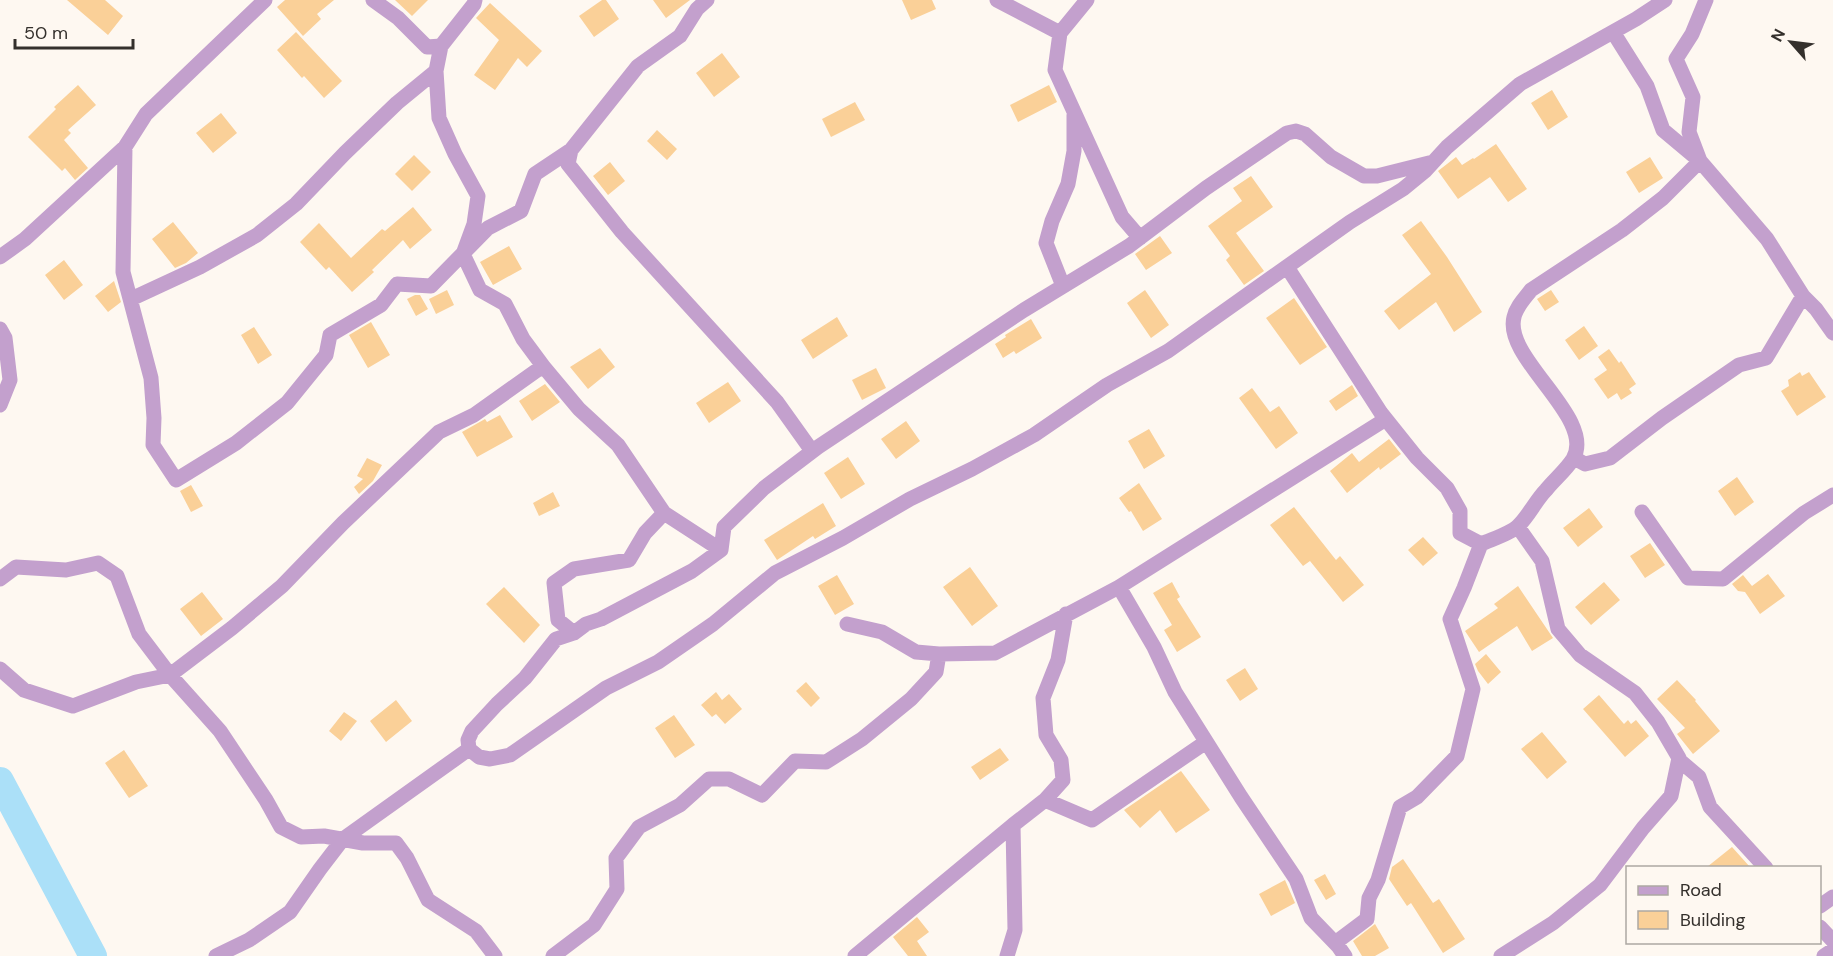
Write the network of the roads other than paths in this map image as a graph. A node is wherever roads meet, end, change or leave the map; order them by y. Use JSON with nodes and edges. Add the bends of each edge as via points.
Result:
{"nodes":[{"id":1,"x":265,"y":0,"type":"edge"},
{"id":2,"x":373,"y":0,"type":"edge"},
{"id":3,"x":475,"y":0,"type":"edge"},
{"id":4,"x":707,"y":0,"type":"edge"},
{"id":5,"x":997,"y":0,"type":"edge"},
{"id":6,"x":1087,"y":0,"type":"edge"},
{"id":7,"x":1665,"y":0,"type":"edge"},
{"id":8,"x":1706,"y":0,"type":"edge"},
{"id":9,"x":1613,"y":32,"type":"junction"},
{"id":10,"x":1060,"y":33,"type":"junction"},
{"id":11,"x":441,"y":46,"type":"junction"},
{"id":12,"x":436,"y":71,"type":"junction"},
{"id":13,"x":1074,"y":112,"type":"junction"},
{"id":14,"x":125,"y":147,"type":"junction"},
{"id":15,"x":571,"y":150,"type":"junction"},
{"id":16,"x":1700,"y":161,"type":"junction"},
{"id":17,"x":1433,"y":162,"type":"junction"},
{"id":18,"x":1140,"y":238,"type":"junction"},
{"id":19,"x":463,"y":254,"type":"junction"},
{"id":20,"x":1,"y":260,"type":"edge"},
{"id":21,"x":1287,"y":267,"type":"junction"},
{"id":22,"x":1063,"y":286,"type":"junction"},
{"id":23,"x":1803,"y":297,"type":"junction"},
{"id":24,"x":131,"y":299,"type":"junction"},
{"id":25,"x":0,"y":329,"type":"edge"},
{"id":26,"x":1833,"y":333,"type":"edge"},
{"id":27,"x":543,"y":366,"type":"junction"},
{"id":28,"x":0,"y":405,"type":"edge"},
{"id":29,"x":1386,"y":419,"type":"junction"},
{"id":30,"x":812,"y":451,"type":"junction"},
{"id":31,"x":1574,"y":458,"type":"junction"},
{"id":32,"x":1833,"y":495,"type":"edge"},
{"id":33,"x":1642,"y":512,"type":"dead end"},
{"id":34,"x":664,"y":513,"type":"junction"},
{"id":35,"x":1518,"y":527,"type":"junction"},
{"id":36,"x":1481,"y":544,"type":"junction"},
{"id":37,"x":721,"y":550,"type":"junction"},
{"id":38,"x":0,"y":579,"type":"edge"},
{"id":39,"x":1119,"y":587,"type":"junction"},
{"id":40,"x":1066,"y":614,"type":"junction"},
{"id":41,"x":847,"y":624,"type":"dead end"},
{"id":42,"x":574,"y":633,"type":"junction"},
{"id":43,"x":939,"y":654,"type":"junction"},
{"id":44,"x":0,"y":669,"type":"edge"},
{"id":45,"x":170,"y":675,"type":"junction"},
{"id":46,"x":1206,"y":742,"type":"junction"},
{"id":47,"x":469,"y":749,"type":"junction"},
{"id":48,"x":1679,"y":760,"type":"junction"},
{"id":49,"x":1045,"y":800,"type":"junction"},
{"id":50,"x":1013,"y":825,"type":"junction"},
{"id":51,"x":343,"y":839,"type":"junction"},
{"id":52,"x":1765,"y":866,"type":"edge"},
{"id":53,"x":1821,"y":928,"type":"edge"},
{"id":54,"x":1833,"y":941,"type":"edge"},
{"id":55,"x":1335,"y":943,"type":"junction"},
{"id":56,"x":1833,"y":950,"type":"edge"},
{"id":57,"x":216,"y":956,"type":"edge"},
{"id":58,"x":495,"y":956,"type":"edge"},
{"id":59,"x":553,"y":956,"type":"edge"},
{"id":60,"x":855,"y":956,"type":"edge"},
{"id":61,"x":1007,"y":956,"type":"edge"},
{"id":62,"x":1345,"y":956,"type":"edge"},
{"id":63,"x":1501,"y":956,"type":"edge"},
{"id":64,"x":1824,"y":956,"type":"edge"}],
"edges":[{"from":1,"to":14,"type":"street","via":[[146,114]]},
{"from":2,"to":11,"type":"street","via":[[427,46]]},
{"from":3,"to":11,"type":"street"},
{"from":4,"to":15,"type":"street","via":[[681,36],[638,66]]},
{"from":5,"to":10,"type":"street"},
{"from":6,"to":10,"type":"street"},
{"from":7,"to":9,"type":"street"},
{"from":8,"to":16,"type":"street","via":[[1676,59],[1693,96],[1689,132]]},
{"from":9,"to":16,"type":"street","via":[[1647,86],[1662,130]]},
{"from":9,"to":17,"type":"street","via":[[1520,84]]},
{"from":10,"to":13,"type":"street","via":[[1055,70]]},
{"from":11,"to":12,"type":"street"},
{"from":12,"to":19,"type":"street","via":[[439,118],[478,195],[474,224]]},
{"from":12,"to":24,"type":"street","via":[[397,102],[296,204],[257,235]]},
{"from":13,"to":18,"type":"street","via":[[1122,217]]},
{"from":13,"to":22,"type":"street","via":[[1074,151],[1068,184],[1046,243]]},
{"from":14,"to":20,"type":"street"},
{"from":14,"to":24,"type":"street","via":[[123,272]]},
{"from":15,"to":19,"type":"street","via":[[535,174],[520,211],[488,228]]},
{"from":15,"to":30,"type":"street","via":[[568,164],[622,232],[777,402]]},
{"from":16,"to":23,"type":"street","via":[[1767,239]]},
{"from":16,"to":31,"type":"street","via":[[1663,198],[1622,230],[1531,290],[1513,317],[1521,347],[1571,419],[1576,444]]},
{"from":17,"to":18,"type":"street","via":[[1364,176],[1331,157],[1305,134],[1287,133]]},
{"from":17,"to":21,"type":"street","via":[[1403,189]]},
{"from":18,"to":22,"type":"street"},
{"from":19,"to":24,"type":"street","via":[[431,286],[397,284],[381,305],[330,335],[326,355],[287,403],[236,443],[176,480],[153,445],[151,378]]},
{"from":19,"to":27,"type":"street","via":[[480,290],[505,304]]},
{"from":21,"to":29,"type":"street"},
{"from":21,"to":47,"type":"street","via":[[1168,351],[1034,435],[775,573],[658,662],[606,688],[510,755],[490,759]]},
{"from":22,"to":30,"type":"street"},
{"from":23,"to":26,"type":"street"},
{"from":23,"to":31,"type":"street","via":[[1766,358],[1739,365],[1610,458],[1585,464]]},
{"from":25,"to":28,"type":"street","via":[[5,338],[10,380]]},
{"from":27,"to":34,"type":"street","via":[[579,409],[618,445]]},
{"from":27,"to":45,"type":"street","via":[[474,414],[439,432],[282,586]]},
{"from":29,"to":36,"type":"street","via":[[1447,488],[1460,511],[1460,532]]},
{"from":29,"to":39,"type":"street"},
{"from":30,"to":37,"type":"street","via":[[764,488],[723,527]]},
{"from":31,"to":35,"type":"street","via":[[1535,501]]},
{"from":32,"to":33,"type":"street","via":[[1804,513],[1723,579],[1688,578]]},
{"from":34,"to":37,"type":"street"},
{"from":34,"to":42,"type":"street","via":[[645,533],[629,560],[573,569],[554,583],[558,620]]},
{"from":35,"to":36,"type":"street"},
{"from":35,"to":48,"type":"street","via":[[1542,561],[1558,629],[1580,655],[1635,693],[1658,722]]},
{"from":36,"to":55,"type":"street","via":[[1450,619],[1473,688],[1456,756],[1417,797],[1400,807],[1370,898],[1368,919]]},
{"from":37,"to":42,"type":"street","via":[[692,571]]},
{"from":38,"to":45,"type":"street","via":[[16,567],[66,570],[98,563],[117,576],[139,634]]},
{"from":39,"to":40,"type":"street"},
{"from":39,"to":46,"type":"street"},
{"from":40,"to":43,"type":"street","via":[[995,653]]},
{"from":40,"to":49,"type":"street","via":[[1058,660],[1043,698],[1046,735],[1061,760],[1063,780]]},
{"from":41,"to":43,"type":"street","via":[[882,632],[916,652]]},
{"from":42,"to":47,"type":"street","via":[[556,639],[525,678],[472,731]]},
{"from":43,"to":59,"type":"street","via":[[936,672],[910,699],[862,739],[826,762],[795,761],[762,795],[729,779],[709,779],[680,805],[639,827],[616,858],[617,888],[594,925]]},
{"from":44,"to":45,"type":"street","via":[[24,690],[73,706],[136,682]]},
{"from":45,"to":51,"type":"street","via":[[220,731],[281,826],[301,837]]},
{"from":46,"to":49,"type":"street","via":[[1092,820]]},
{"from":46,"to":55,"type":"street","via":[[1296,879],[1311,918]]},
{"from":47,"to":51,"type":"street"},
{"from":48,"to":52,"type":"street","via":[[1699,777],[1710,807]]},
{"from":48,"to":63,"type":"street","via":[[1671,796],[1600,885],[1553,923]]},
{"from":49,"to":50,"type":"street"},
{"from":50,"to":60,"type":"street"},
{"from":50,"to":61,"type":"street","via":[[1014,930]]},
{"from":51,"to":57,"type":"street","via":[[290,912],[249,940]]},
{"from":51,"to":58,"type":"street","via":[[396,843],[428,900],[476,932]]},
{"from":53,"to":54,"type":"street"},
{"from":55,"to":62,"type":"street"},
{"from":56,"to":64,"type":"street"}]}
